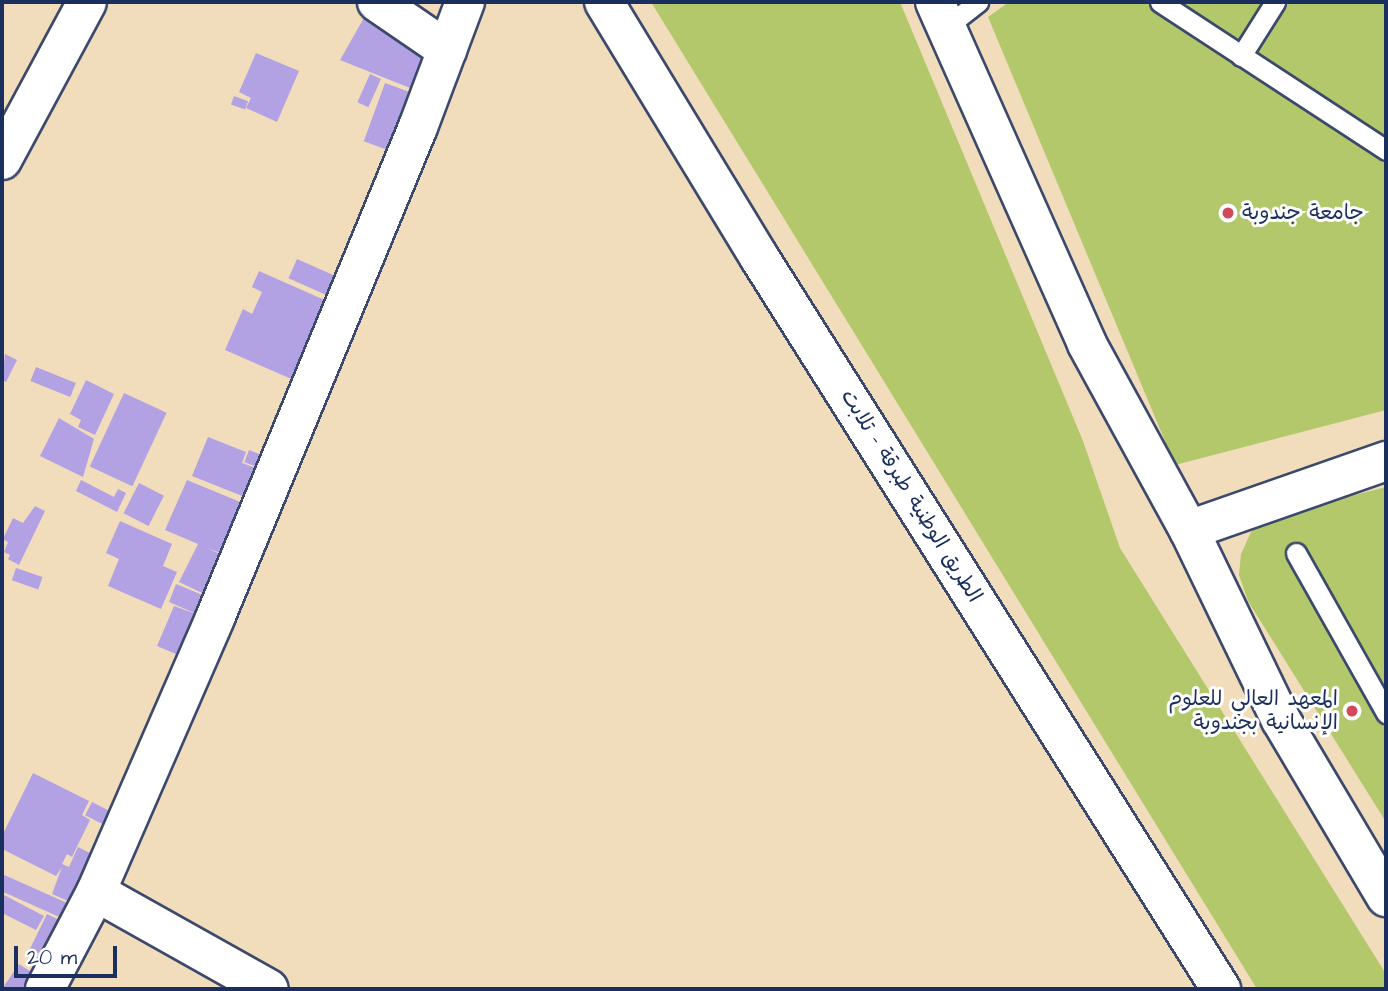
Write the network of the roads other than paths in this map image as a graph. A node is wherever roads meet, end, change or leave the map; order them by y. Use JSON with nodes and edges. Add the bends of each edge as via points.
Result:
{"nodes":[{"id":1,"x":87,"y":2,"type":"edge"},
{"id":2,"x":377,"y":2,"type":"edge"},
{"id":3,"x":465,"y":2,"type":"edge"},
{"id":4,"x":604,"y":2,"type":"edge"},
{"id":5,"x":978,"y":2,"type":"edge"},
{"id":6,"x":1160,"y":2,"type":"edge"},
{"id":7,"x":1275,"y":2,"type":"edge"},
{"id":8,"x":941,"y":14,"type":"edge"},
{"id":9,"x":447,"y":50,"type":"junction"},
{"id":10,"x":1241,"y":56,"type":"junction"},
{"id":11,"x":1386,"y":150,"type":"edge"},
{"id":12,"x":2,"y":160,"type":"edge"},
{"id":13,"x":1386,"y":461,"type":"edge"},
{"id":14,"x":1189,"y":530,"type":"junction"},
{"id":15,"x":1296,"y":553,"type":"dead end"},
{"id":16,"x":1384,"y":704,"type":"edge"},
{"id":17,"x":96,"y":892,"type":"junction"},
{"id":18,"x":1386,"y":895,"type":"edge"},
{"id":19,"x":45,"y":989,"type":"edge"},
{"id":20,"x":269,"y":989,"type":"edge"},
{"id":21,"x":1221,"y":989,"type":"edge"}],
"edges":[{"from":1,"to":12,"type":"street"},
{"from":2,"to":9,"type":"street"},
{"from":3,"to":9,"type":"street"},
{"from":4,"to":21,"type":"street","name":"الطريق الوطنية طبرقة - تلابت","via":[[759,257]]},
{"from":5,"to":8,"type":"lane"},
{"from":6,"to":10,"type":"lane"},
{"from":7,"to":10,"type":"lane"},
{"from":8,"to":14,"type":"street","via":[[1087,344]]},
{"from":9,"to":17,"type":"street","via":[[215,618]]},
{"from":10,"to":11,"type":"lane"},
{"from":13,"to":14,"type":"street"},
{"from":14,"to":18,"type":"street","via":[[1281,720]]},
{"from":15,"to":16,"type":"lane"},
{"from":17,"to":19,"type":"street"},
{"from":17,"to":20,"type":"street"}]}
